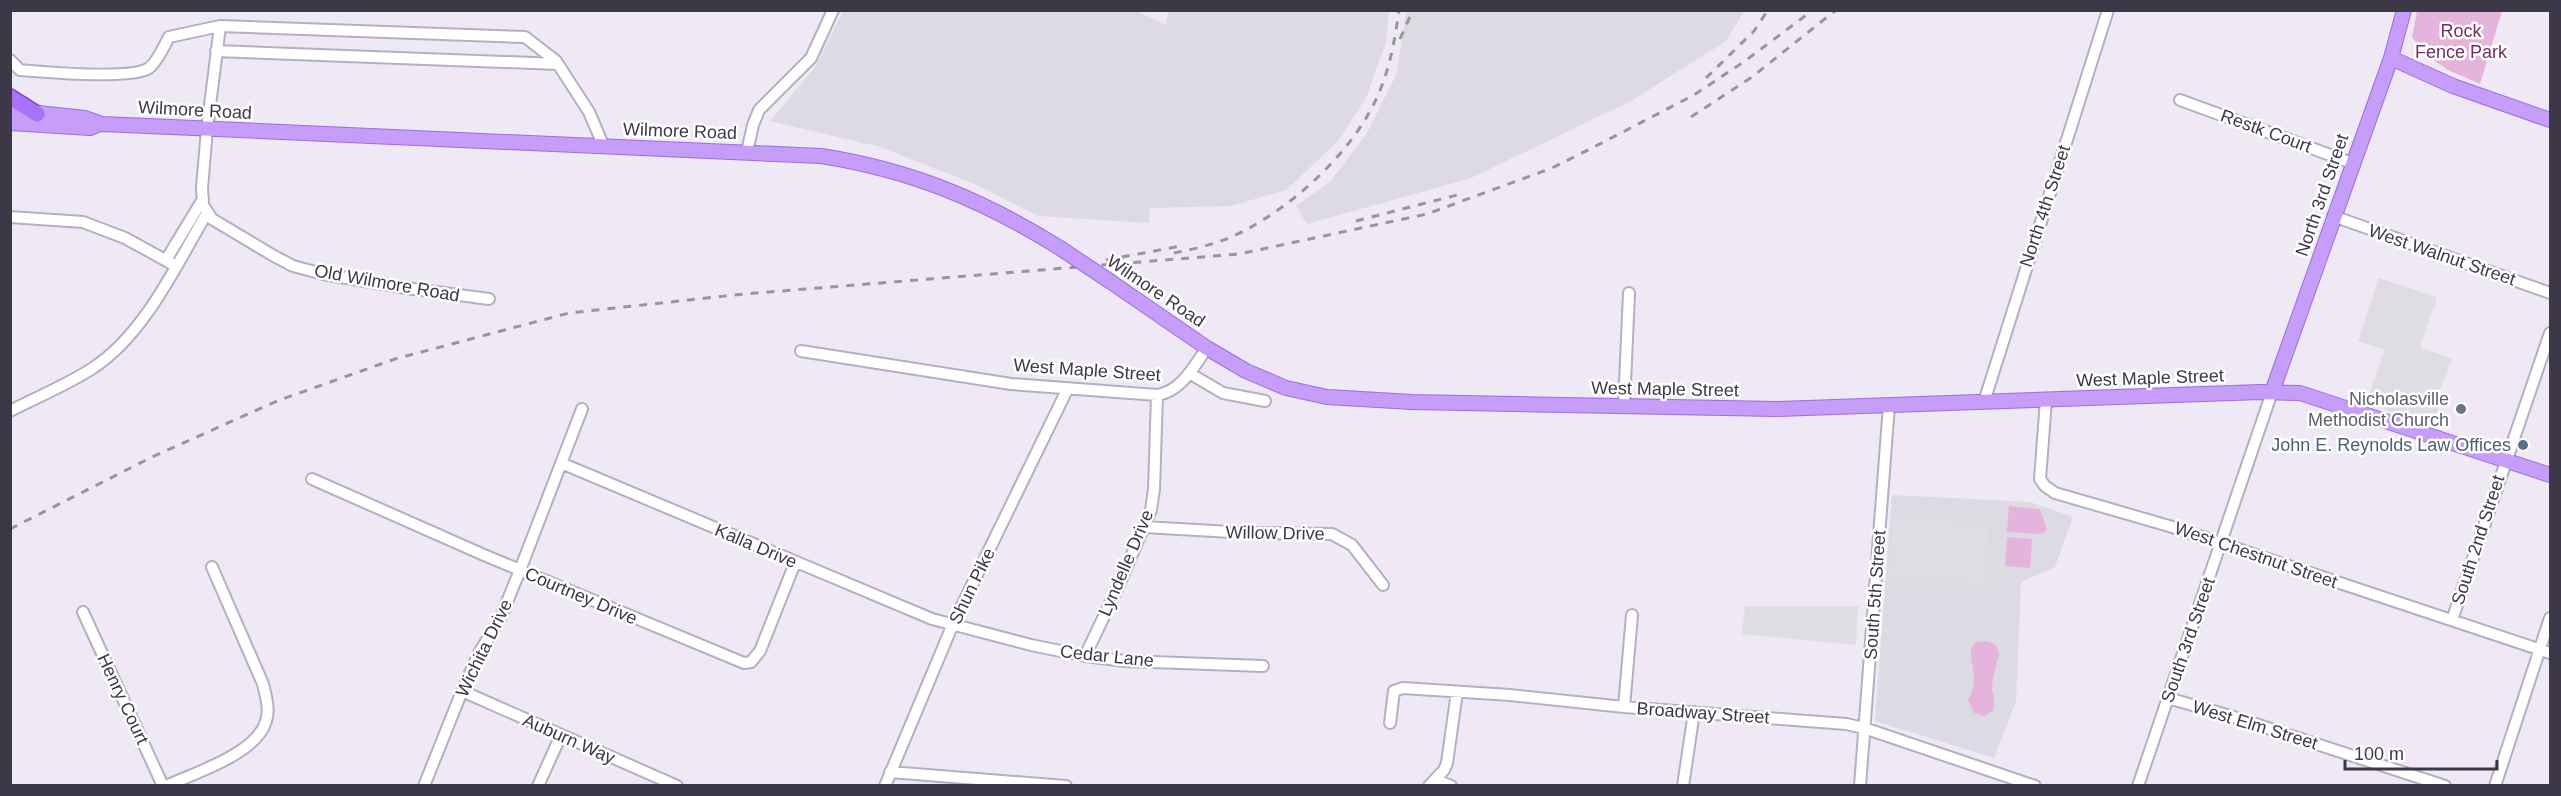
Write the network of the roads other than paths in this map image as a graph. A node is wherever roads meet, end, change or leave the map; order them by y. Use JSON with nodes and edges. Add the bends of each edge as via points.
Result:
{"nodes":[{"id":1,"x":833,"y":10,"type":"edge"},
{"id":2,"x":2108,"y":10,"type":"edge"},
{"id":3,"x":2404,"y":10,"type":"edge"},
{"id":4,"x":220,"y":26,"type":"junction"},
{"id":5,"x":216,"y":51,"type":"junction"},
{"id":6,"x":2391,"y":58,"type":"junction"},
{"id":7,"x":10,"y":60,"type":"edge"},
{"id":8,"x":558,"y":64,"type":"junction"},
{"id":9,"x":10,"y":97,"type":"edge"},
{"id":10,"x":2180,"y":100,"type":"dead end"},
{"id":11,"x":10,"y":110,"type":"edge"},
{"id":12,"x":37,"y":114,"type":"junction"},
{"id":13,"x":2550,"y":120,"type":"edge"},
{"id":14,"x":10,"y":123,"type":"edge"},
{"id":15,"x":102,"y":124,"type":"junction"},
{"id":16,"x":207,"y":129,"type":"junction"},
{"id":17,"x":604,"y":147,"type":"junction"},
{"id":18,"x":747,"y":152,"type":"junction"},
{"id":19,"x":2352,"y":163,"type":"junction"},
{"id":20,"x":203,"y":199,"type":"junction"},
{"id":21,"x":207,"y":213,"type":"junction"},
{"id":22,"x":2333,"y":216,"type":"junction"},
{"id":23,"x":10,"y":218,"type":"edge"},
{"id":24,"x":171,"y":263,"type":"junction"},
{"id":25,"x":1629,"y":293,"type":"dead end"},
{"id":26,"x":2550,"y":293,"type":"edge"},
{"id":27,"x":489,"y":299,"type":"dead end"},
{"id":28,"x":2550,"y":333,"type":"edge"},
{"id":29,"x":1207,"y":348,"type":"junction"},
{"id":30,"x":801,"y":351,"type":"dead end"},
{"id":31,"x":1189,"y":373,"type":"junction"},
{"id":32,"x":1067,"y":390,"type":"junction"},
{"id":33,"x":2272,"y":392,"type":"junction"},
{"id":34,"x":1157,"y":395,"type":"junction"},
{"id":35,"x":1265,"y":400,"type":"dead end"},
{"id":36,"x":2046,"y":400,"type":"junction"},
{"id":37,"x":1984,"y":402,"type":"junction"},
{"id":38,"x":1889,"y":405,"type":"junction"},
{"id":39,"x":1624,"y":406,"type":"junction"},
{"id":40,"x":582,"y":410,"type":"dead end"},
{"id":41,"x":10,"y":411,"type":"edge"},
{"id":42,"x":2505,"y":460,"type":"junction"},
{"id":43,"x":561,"y":463,"type":"junction"},
{"id":44,"x":2550,"y":475,"type":"edge"},
{"id":45,"x":312,"y":479,"type":"dead end"},
{"id":46,"x":1144,"y":527,"type":"junction"},
{"id":47,"x":2220,"y":543,"type":"junction"},
{"id":48,"x":795,"y":563,"type":"junction"},
{"id":49,"x":212,"y":567,"type":"dead end"},
{"id":50,"x":520,"y":570,"type":"junction"},
{"id":51,"x":1383,"y":585,"type":"dead end"},
{"id":52,"x":83,"y":612,"type":"dead end"},
{"id":53,"x":1632,"y":615,"type":"dead end"},
{"id":54,"x":2550,"y":618,"type":"edge"},
{"id":55,"x":2452,"y":620,"type":"junction"},
{"id":56,"x":953,"y":624,"type":"junction"},
{"id":57,"x":2545,"y":651,"type":"edge"},
{"id":58,"x":1085,"y":656,"type":"junction"},
{"id":59,"x":1263,"y":666,"type":"dead end"},
{"id":60,"x":462,"y":690,"type":"junction"},
{"id":61,"x":1457,"y":692,"type":"junction"},
{"id":62,"x":2168,"y":698,"type":"junction"},
{"id":63,"x":1624,"y":707,"type":"junction"},
{"id":64,"x":1694,"y":712,"type":"junction"},
{"id":65,"x":1390,"y":723,"type":"dead end"},
{"id":66,"x":1864,"y":728,"type":"junction"},
{"id":67,"x":561,"y":735,"type":"junction"},
{"id":68,"x":890,"y":772,"type":"junction"},
{"id":69,"x":1432,"y":783,"type":"edge"},
{"id":70,"x":164,"y":786,"type":"edge"},
{"id":71,"x":424,"y":786,"type":"edge"},
{"id":72,"x":538,"y":786,"type":"edge"},
{"id":73,"x":677,"y":786,"type":"edge"},
{"id":74,"x":885,"y":786,"type":"edge"},
{"id":75,"x":1066,"y":786,"type":"edge"},
{"id":76,"x":1451,"y":786,"type":"edge"},
{"id":77,"x":1683,"y":786,"type":"edge"},
{"id":78,"x":1860,"y":786,"type":"edge"},
{"id":79,"x":2035,"y":786,"type":"edge"},
{"id":80,"x":2138,"y":786,"type":"edge"},
{"id":81,"x":2445,"y":786,"type":"edge"},
{"id":82,"x":2495,"y":786,"type":"edge"}],
"edges":[{"from":1,"to":18,"type":"street","via":[[811,58],[759,110]]},
{"from":2,"to":37,"type":"street","name":"North 4th Street"},
{"from":3,"to":6,"type":"main road","name":"North 3rd Street"},
{"from":4,"to":5,"type":"street"},
{"from":4,"to":7,"type":"street","via":[[169,37],[149,68],[135,73],[20,70]]},
{"from":4,"to":8,"type":"street","via":[[525,37]]},
{"from":5,"to":8,"type":"street"},
{"from":5,"to":16,"type":"street"},
{"from":6,"to":13,"type":"main road","via":[[2453,87]]},
{"from":6,"to":19,"type":"main road","name":"North 3rd Street"},
{"from":8,"to":17,"type":"street","via":[[589,112]]},
{"from":9,"to":12,"type":"highway"},
{"from":10,"to":19,"type":"street","name":"Restk Court"},
{"from":11,"to":12,"type":"main road","name":"Wilmore Road"},
{"from":12,"to":15,"type":"main road","name":"Wilmore Road","via":[[85,118]]},
{"from":14,"to":15,"type":"main road","name":"Wilmore Road","via":[[90,128]]},
{"from":15,"to":16,"type":"main road","name":"Wilmore Road"},
{"from":16,"to":17,"type":"main road","name":"Wilmore Road"},
{"from":16,"to":20,"type":"street"},
{"from":17,"to":18,"type":"main road","name":"Wilmore Road"},
{"from":18,"to":29,"type":"main road","name":"Wilmore Road","bridge":true,"via":[[821,156],[900,172],[989,206],[1060,248]]},
{"from":19,"to":22,"type":"main road","name":"North 3rd Street"},
{"from":20,"to":21,"type":"street"},
{"from":20,"to":24,"type":"street"},
{"from":21,"to":24,"type":"street"},
{"from":21,"to":27,"type":"street","name":"Old Wilmore Road","via":[[219,225],[293,266]]},
{"from":22,"to":26,"type":"street","name":"West Walnut Street"},
{"from":22,"to":33,"type":"main road","name":"North 3rd Street"},
{"from":23,"to":24,"type":"street","via":[[83,222],[125,238]]},
{"from":24,"to":41,"type":"street","via":[[137,327],[116,350],[92,369]]},
{"from":25,"to":39,"type":"street"},
{"from":28,"to":42,"type":"street","name":"South 2nd Street"},
{"from":29,"to":31,"type":"street","name":"West Maple Street"},
{"from":29,"to":39,"type":"main road","name":"West Maple Street","via":[[1265,380],[1327,397]]},
{"from":30,"to":32,"type":"street","name":"West Maple Street"},
{"from":31,"to":34,"type":"street","name":"West Maple Street","via":[[1172,391]]},
{"from":31,"to":35,"type":"street","via":[[1223,393]]},
{"from":32,"to":34,"type":"street","name":"West Maple Street"},
{"from":32,"to":56,"type":"street","name":"Shun Pike"},
{"from":33,"to":36,"type":"main road","name":"West Maple Street"},
{"from":33,"to":42,"type":"main road","name":"West Maple Street","via":[[2315,397]]},
{"from":33,"to":47,"type":"street","name":"South 3rd Street"},
{"from":34,"to":46,"type":"street","name":"Lyndelle Drive","via":[[1154,489]]},
{"from":36,"to":37,"type":"main road","name":"West Maple Street"},
{"from":36,"to":47,"type":"street","name":"West Chestnut Street","via":[[2040,465],[2040,479],[2045,486],[2062,495]]},
{"from":37,"to":38,"type":"main road","name":"West Maple Street"},
{"from":38,"to":39,"type":"main road","name":"West Maple Street","via":[[1776,409]]},
{"from":38,"to":66,"type":"street","name":"South 5th Street"},
{"from":40,"to":43,"type":"street","name":"Wichita Drive"},
{"from":42,"to":44,"type":"main road","name":"West Maple Street"},
{"from":42,"to":55,"type":"street","name":"South 2nd Street"},
{"from":43,"to":48,"type":"street","name":"Kalla Drive"},
{"from":43,"to":50,"type":"street","name":"Wichita Drive"},
{"from":45,"to":50,"type":"street","name":"Courtney Drive"},
{"from":46,"to":51,"type":"street","name":"Willow Drive","via":[[1332,534],[1352,545]]},
{"from":46,"to":58,"type":"street","name":"Lyndelle Drive"},
{"from":47,"to":55,"type":"street","name":"West Chestnut Street"},
{"from":47,"to":62,"type":"street","name":"South 3rd Street"},
{"from":48,"to":50,"type":"street","name":"Courtney Drive","via":[[760,651],[751,662],[744,663]]},
{"from":48,"to":56,"type":"street","name":"Kalla Drive"},
{"from":49,"to":70,"type":"street","via":[[263,684],[267,720],[259,737],[246,748]]},
{"from":50,"to":60,"type":"street","name":"Wichita Drive","via":[[500,619]]},
{"from":52,"to":70,"type":"street","name":"Henry Court"},
{"from":53,"to":63,"type":"street"},
{"from":54,"to":57,"type":"street"},
{"from":55,"to":57,"type":"street","name":"West Chestnut Street"},
{"from":56,"to":58,"type":"street","name":"Cedar Lane"},
{"from":56,"to":68,"type":"street","name":"Shun Pike"},
{"from":57,"to":82,"type":"street"},
{"from":58,"to":59,"type":"street","name":"Cedar Lane"},
{"from":60,"to":67,"type":"street","name":"Auburn Way"},
{"from":60,"to":71,"type":"street","name":"Wichita Drive"},
{"from":61,"to":63,"type":"street","name":"Broadway Street"},
{"from":61,"to":65,"type":"street","name":"Broadway Street","via":[[1403,688],[1394,691]]},
{"from":61,"to":69,"type":"street","via":[[1447,763]]},
{"from":62,"to":80,"type":"street","name":"South 3rd Street"},
{"from":62,"to":81,"type":"street","name":"West Elm Street"},
{"from":63,"to":64,"type":"street","name":"Broadway Street"},
{"from":64,"to":66,"type":"street","name":"Broadway Street"},
{"from":64,"to":77,"type":"street"},
{"from":66,"to":78,"type":"street","name":"South 5th Street"},
{"from":66,"to":79,"type":"street","name":"Broadway Street"},
{"from":67,"to":72,"type":"street"},
{"from":67,"to":73,"type":"street","name":"Auburn Way"},
{"from":68,"to":74,"type":"street","name":"Shun Pike"},
{"from":68,"to":75,"type":"street"},
{"from":69,"to":76,"type":"street"}]}
